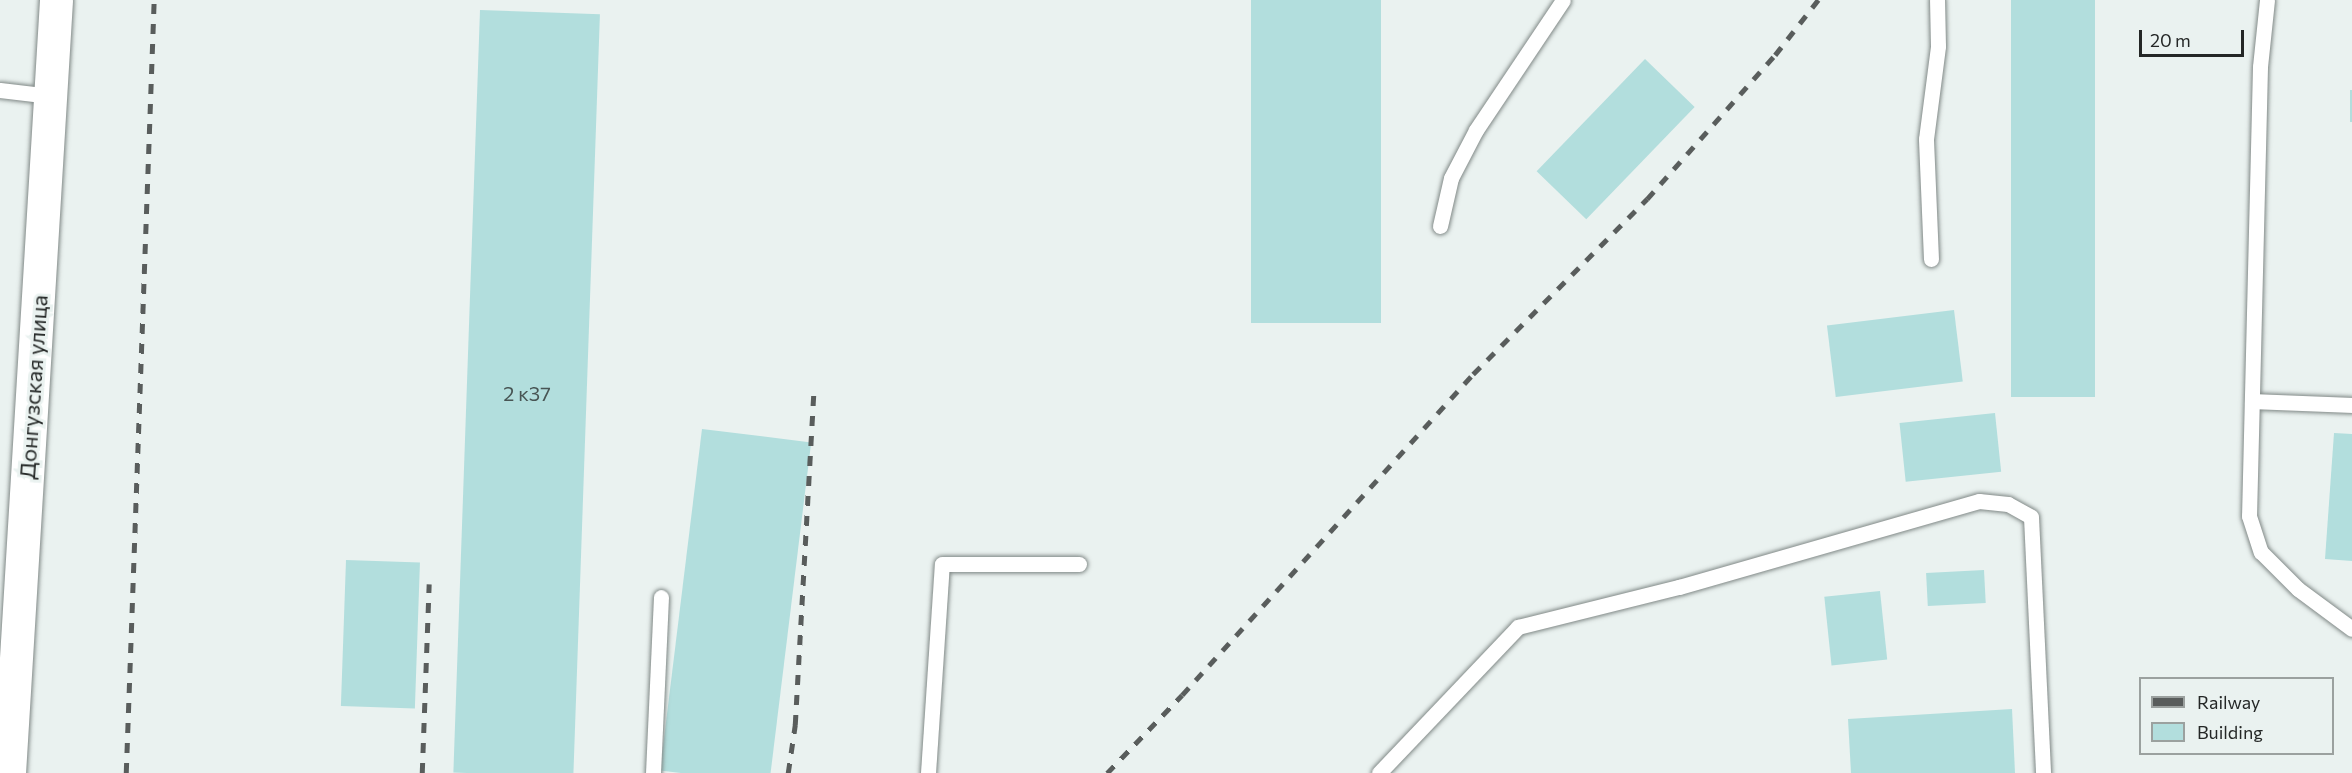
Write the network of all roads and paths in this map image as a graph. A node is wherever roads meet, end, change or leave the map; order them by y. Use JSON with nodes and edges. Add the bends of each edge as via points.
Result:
{"nodes":[{"id":1,"x":56,"y":0,"type":"edge"},
{"id":2,"x":1563,"y":0,"type":"edge"},
{"id":3,"x":1937,"y":0,"type":"edge"},
{"id":4,"x":2267,"y":0,"type":"edge"},
{"id":5,"x":0,"y":90,"type":"edge"},
{"id":6,"x":51,"y":96,"type":"junction"},
{"id":7,"x":1440,"y":226,"type":"dead end"},
{"id":8,"x":1931,"y":259,"type":"dead end"},
{"id":9,"x":2252,"y":401,"type":"junction"},
{"id":10,"x":2352,"y":405,"type":"edge"},
{"id":11,"x":1079,"y":564,"type":"dead end"},
{"id":12,"x":661,"y":597,"type":"dead end"},
{"id":13,"x":2352,"y":629,"type":"edge"},
{"id":14,"x":9,"y":773,"type":"edge"},
{"id":15,"x":653,"y":773,"type":"edge"},
{"id":16,"x":928,"y":773,"type":"edge"},
{"id":17,"x":1379,"y":773,"type":"edge"},
{"id":18,"x":2043,"y":773,"type":"edge"}],
"edges":[{"from":1,"to":6,"type":"highway","name":"Донгузская улица"},
{"from":2,"to":7,"type":"lane","via":[[1476,130],[1451,178]]},
{"from":3,"to":8,"type":"lane","via":[[1938,46],[1926,139]]},
{"from":4,"to":9,"type":"lane","via":[[2260,67]]},
{"from":5,"to":6,"type":"lane"},
{"from":6,"to":14,"type":"highway","name":"Донгузская улица"},
{"from":9,"to":10,"type":"lane"},
{"from":9,"to":13,"type":"lane","via":[[2249,516],[2261,552],[2298,589]]},
{"from":11,"to":16,"type":"lane","via":[[942,564]]},
{"from":12,"to":15,"type":"lane"},
{"from":17,"to":18,"type":"lane","via":[[1518,627],[1679,587],[1979,501],[2008,504],[2031,517]]}]}
